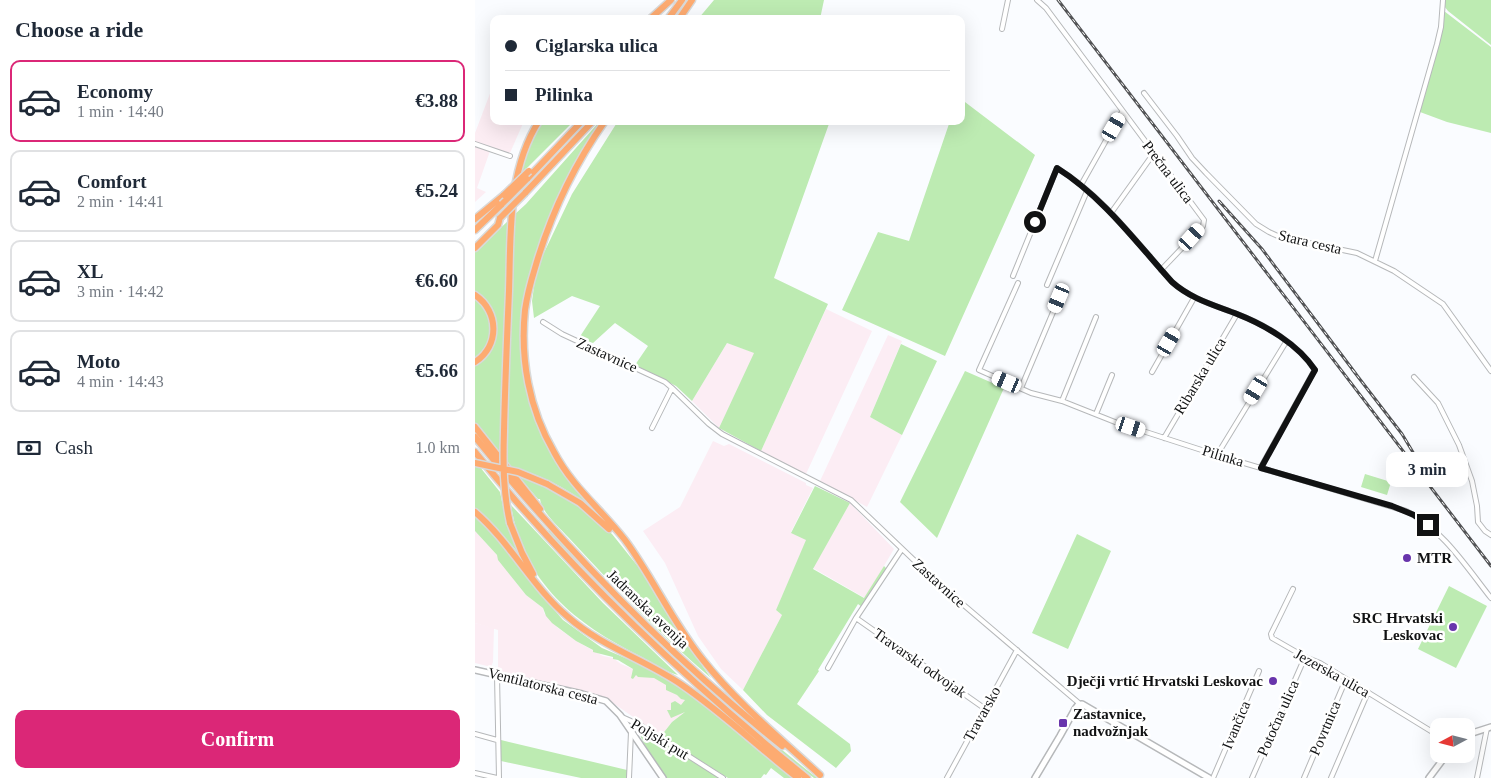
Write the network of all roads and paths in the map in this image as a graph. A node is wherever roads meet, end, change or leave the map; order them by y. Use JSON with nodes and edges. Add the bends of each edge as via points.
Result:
{"nodes":[{"id":1,"x":671,"y":0,"type":"edge"},
{"id":2,"x":682,"y":0,"type":"edge"},
{"id":3,"x":692,"y":0,"type":"edge"},
{"id":4,"x":1008,"y":0,"type":"edge"},
{"id":5,"x":1037,"y":0,"type":"edge"},
{"id":6,"x":1443,"y":0,"type":"edge"},
{"id":7,"x":685,"y":10,"type":"junction"},
{"id":8,"x":654,"y":15,"type":"edge"},
{"id":9,"x":671,"y":15,"type":"edge"},
{"id":10,"x":682,"y":15,"type":"edge"},
{"id":11,"x":684,"y":15,"type":"edge"},
{"id":12,"x":1002,"y":29,"type":"dead end"},
{"id":13,"x":1144,"y":93,"type":"dead end"},
{"id":14,"x":1122,"y":112,"type":"junction"},
{"id":15,"x":537,"y":125,"type":"edge"},
{"id":16,"x":578,"y":125,"type":"edge"},
{"id":17,"x":589,"y":125,"type":"edge"},
{"id":18,"x":603,"y":125,"type":"edge"},
{"id":19,"x":475,"y":144,"type":"edge"},
{"id":20,"x":1154,"y":153,"type":"junction"},
{"id":21,"x":510,"y":156,"type":"dead end"},
{"id":22,"x":541,"y":165,"type":"junction"},
{"id":23,"x":1081,"y":185,"type":"junction"},
{"id":24,"x":1087,"y":191,"type":"junction"},
{"id":25,"x":1111,"y":213,"type":"junction"},
{"id":26,"x":500,"y":218,"type":"junction"},
{"id":27,"x":475,"y":219,"type":"edge"},
{"id":28,"x":475,"y":230,"type":"edge"},
{"id":29,"x":475,"y":242,"type":"edge"},
{"id":30,"x":475,"y":248,"type":"edge"},
{"id":31,"x":1375,"y":261,"type":"junction"},
{"id":32,"x":1161,"y":270,"type":"junction"},
{"id":33,"x":1013,"y":276,"type":"dead end"},
{"id":34,"x":1018,"y":283,"type":"dead end"},
{"id":35,"x":1047,"y":285,"type":"dead end"},
{"id":36,"x":475,"y":294,"type":"edge"},
{"id":37,"x":1059,"y":298,"type":"dead end"},
{"id":38,"x":1194,"y":298,"type":"junction"},
{"id":39,"x":1237,"y":314,"type":"junction"},
{"id":40,"x":1096,"y":317,"type":"dead end"},
{"id":41,"x":543,"y":322,"type":"dead end"},
{"id":42,"x":1286,"y":342,"type":"junction"},
{"id":43,"x":475,"y":362,"type":"edge"},
{"id":44,"x":1491,"y":371,"type":"edge"},
{"id":45,"x":1152,"y":372,"type":"dead end"},
{"id":46,"x":1113,"y":375,"type":"dead end"},
{"id":47,"x":1414,"y":377,"type":"dead end"},
{"id":48,"x":672,"y":388,"type":"junction"},
{"id":49,"x":1021,"y":388,"type":"junction"},
{"id":50,"x":1062,"y":400,"type":"junction"},
{"id":51,"x":1097,"y":414,"type":"junction"},
{"id":52,"x":475,"y":427,"type":"edge"},
{"id":53,"x":652,"y":428,"type":"dead end"},
{"id":54,"x":475,"y":438,"type":"edge"},
{"id":55,"x":1164,"y":438,"type":"junction"},
{"id":56,"x":475,"y":452,"type":"edge"},
{"id":57,"x":1217,"y":455,"type":"junction"},
{"id":58,"x":475,"y":459,"type":"edge"},
{"id":59,"x":475,"y":463,"type":"edge"},
{"id":60,"x":1261,"y":468,"type":"junction"},
{"id":61,"x":475,"y":512,"type":"edge"},
{"id":62,"x":547,"y":521,"type":"junction"},
{"id":63,"x":541,"y":529,"type":"junction"},
{"id":64,"x":1491,"y":535,"type":"edge"},
{"id":65,"x":630,"y":549,"type":"junction"},
{"id":66,"x":902,"y":549,"type":"junction"},
{"id":67,"x":1293,"y":589,"type":"dead end"},
{"id":68,"x":1491,"y":598,"type":"edge"},
{"id":69,"x":555,"y":605,"type":"junction"},
{"id":70,"x":857,"y":618,"type":"junction"},
{"id":71,"x":1017,"y":650,"type":"junction"},
{"id":72,"x":1305,"y":658,"type":"junction"},
{"id":73,"x":828,"y":668,"type":"dead end"},
{"id":74,"x":475,"y":670,"type":"edge"},
{"id":75,"x":1259,"y":671,"type":"dead end"},
{"id":76,"x":497,"y":675,"type":"junction"},
{"id":77,"x":1346,"y":679,"type":"junction"},
{"id":78,"x":1368,"y":692,"type":"junction"},
{"id":79,"x":1080,"y":704,"type":"junction"},
{"id":80,"x":984,"y":708,"type":"junction"},
{"id":81,"x":622,"y":717,"type":"junction"},
{"id":82,"x":1489,"y":728,"type":"edge"},
{"id":83,"x":631,"y":730,"type":"junction"},
{"id":84,"x":1430,"y":730,"type":"edge"},
{"id":85,"x":1475,"y":732,"type":"edge"},
{"id":86,"x":475,"y":734,"type":"edge"},
{"id":87,"x":497,"y":740,"type":"junction"},
{"id":88,"x":1440,"y":763,"type":"edge"},
{"id":89,"x":475,"y":773,"type":"edge"},
{"id":90,"x":822,"y":777,"type":"edge"},
{"id":91,"x":949,"y":777,"type":"edge"},
{"id":92,"x":498,"y":778,"type":"edge"},
{"id":93,"x":629,"y":778,"type":"edge"},
{"id":94,"x":663,"y":778,"type":"edge"},
{"id":95,"x":723,"y":778,"type":"edge"},
{"id":96,"x":797,"y":778,"type":"edge"},
{"id":97,"x":807,"y":778,"type":"edge"},
{"id":98,"x":1035,"y":778,"type":"edge"},
{"id":99,"x":1209,"y":778,"type":"edge"},
{"id":100,"x":1213,"y":778,"type":"edge"},
{"id":101,"x":1252,"y":778,"type":"edge"},
{"id":102,"x":1304,"y":778,"type":"edge"},
{"id":103,"x":1331,"y":778,"type":"edge"},
{"id":104,"x":1429,"y":778,"type":"edge"},
{"id":105,"x":1477,"y":778,"type":"edge"}],
"edges":[{"from":1,"to":8,"type":"highway"},
{"from":2,"to":9,"type":"highway"},
{"from":3,"to":7,"type":"highway"},
{"from":4,"to":12,"type":"street"},
{"from":5,"to":14,"type":"street","name":"Prečna ulica"},
{"from":6,"to":31,"type":"street","via":[[1437,44]]},
{"from":7,"to":10,"type":"highway"},
{"from":7,"to":11,"type":"highway"},
{"from":13,"to":31,"type":"street","name":"Stara cesta","via":[[1193,158],[1256,224],[1280,237],[1357,253]]},
{"from":14,"to":20,"type":"street","name":"Prečna ulica"},
{"from":14,"to":23,"type":"street"},
{"from":15,"to":69,"type":"highway","bridge":true,"via":[[523,154],[514,193],[503,487],[510,522],[526,562]]},
{"from":16,"to":22,"type":"highway"},
{"from":17,"to":26,"type":"highway","bridge":true},
{"from":18,"to":65,"type":"highway","via":[[577,167],[549,225],[525,309],[525,366],[531,396],[546,439],[562,467]]},
{"from":19,"to":21,"type":"street"},
{"from":20,"to":25,"type":"street"},
{"from":20,"to":32,"type":"street","name":"Prečna ulica","via":[[1204,220],[1203,226]]},
{"from":22,"to":27,"type":"highway","bridge":true,"via":[[529,170]]},
{"from":22,"to":28,"type":"highway","bridge":true},
{"from":23,"to":24,"type":"street"},
{"from":23,"to":33,"type":"street","via":[[1057,168]]},
{"from":24,"to":25,"type":"street"},
{"from":24,"to":35,"type":"street"},
{"from":25,"to":32,"type":"street"},
{"from":26,"to":29,"type":"highway"},
{"from":26,"to":30,"type":"highway","via":[[498,225]]},
{"from":31,"to":44,"type":"street","name":"Stara cesta","via":[[1443,304]]},
{"from":32,"to":38,"type":"street"},
{"from":34,"to":49,"type":"street","name":"Pilinka","via":[[979,370]]},
{"from":36,"to":43,"type":"highway","via":[[489,308],[494,330],[489,347]]},
{"from":37,"to":49,"type":"street"},
{"from":38,"to":39,"type":"street"},
{"from":38,"to":45,"type":"street"},
{"from":39,"to":42,"type":"street"},
{"from":39,"to":55,"type":"street","name":"Ribarska ulica"},
{"from":40,"to":50,"type":"street"},
{"from":41,"to":48,"type":"street","name":"Zastavnice"},
{"from":42,"to":57,"type":"street"},
{"from":42,"to":60,"type":"street","via":[[1315,370]]},
{"from":46,"to":51,"type":"street"},
{"from":47,"to":64,"type":"street","via":[[1438,403],[1459,445],[1472,481],[1478,522]]},
{"from":48,"to":53,"type":"street"},
{"from":48,"to":66,"type":"street","name":"Zastavnice","via":[[722,434],[851,500]]},
{"from":49,"to":50,"type":"street","name":"Pilinka"},
{"from":50,"to":51,"type":"street","name":"Pilinka"},
{"from":51,"to":55,"type":"street","name":"Pilinka"},
{"from":52,"to":62,"type":"highway"},
{"from":54,"to":62,"type":"highway","name":"Jadranska avenija"},
{"from":55,"to":57,"type":"street","name":"Pilinka"},
{"from":56,"to":63,"type":"highway","name":"Jadranska avenija"},
{"from":57,"to":60,"type":"street","name":"Pilinka"},
{"from":58,"to":63,"type":"highway","via":[[527,518]]},
{"from":59,"to":65,"type":"highway","bridge":true,"via":[[518,472],[547,484],[580,503]]},
{"from":60,"to":68,"type":"street","name":"Pilinka","via":[[1414,515],[1455,553]]},
{"from":61,"to":69,"type":"highway"},
{"from":62,"to":90,"type":"highway","name":"Jadranska avenija","via":[[648,628],[730,703]]},
{"from":63,"to":97,"type":"highway","name":"Jadranska avenija","via":[[589,582],[678,668]]},
{"from":65,"to":90,"type":"highway","via":[[703,660],[734,695]]},
{"from":66,"to":70,"type":"street","name":"Travarski odvojak"},
{"from":66,"to":71,"type":"street","name":"Zastavnice"},
{"from":67,"to":72,"type":"street","name":"Jezerska ulica","via":[[1271,634],[1272,638]]},
{"from":69,"to":96,"type":"highway","via":[[608,646],[681,684]]},
{"from":70,"to":73,"type":"street","name":"Travarski odvojak"},
{"from":70,"to":80,"type":"street","name":"Travarski odvojak"},
{"from":71,"to":79,"type":"street","name":"Zastavnice"},
{"from":71,"to":80,"type":"street","name":"Travarsko"},
{"from":72,"to":77,"type":"street","name":"Jezerska ulica"},
{"from":72,"to":101,"type":"street","name":"Potočna ulica"},
{"from":74,"to":76,"type":"main road","name":"Ventilatorska cesta"},
{"from":75,"to":100,"type":"street","name":"Ivančica"},
{"from":76,"to":81,"type":"main road","name":"Ventilatorska cesta","via":[[599,699],[611,705]]},
{"from":76,"to":87,"type":"street"},
{"from":77,"to":78,"type":"street","name":"Jezerska ulica"},
{"from":77,"to":102,"type":"street","name":"Povrtnica"},
{"from":78,"to":84,"type":"street","name":"Jezerska ulica"},
{"from":78,"to":103,"type":"street"},
{"from":79,"to":98,"type":"main road"},
{"from":79,"to":99,"type":"main road","name":"Zastavnice"},
{"from":80,"to":91,"type":"street","name":"Travarsko"},
{"from":81,"to":83,"type":"main road","name":"Ventilatorska cesta"},
{"from":81,"to":95,"type":"street","name":"Poljski put"},
{"from":82,"to":85,"type":"main road"},
{"from":82,"to":105,"type":"street"},
{"from":83,"to":93,"type":"street"},
{"from":83,"to":94,"type":"main road","name":"Ventilatorska cesta"},
{"from":86,"to":87,"type":"street"},
{"from":87,"to":92,"type":"street"},
{"from":88,"to":104,"type":"main road"},
{"from":89,"to":92,"type":"street"}]}
